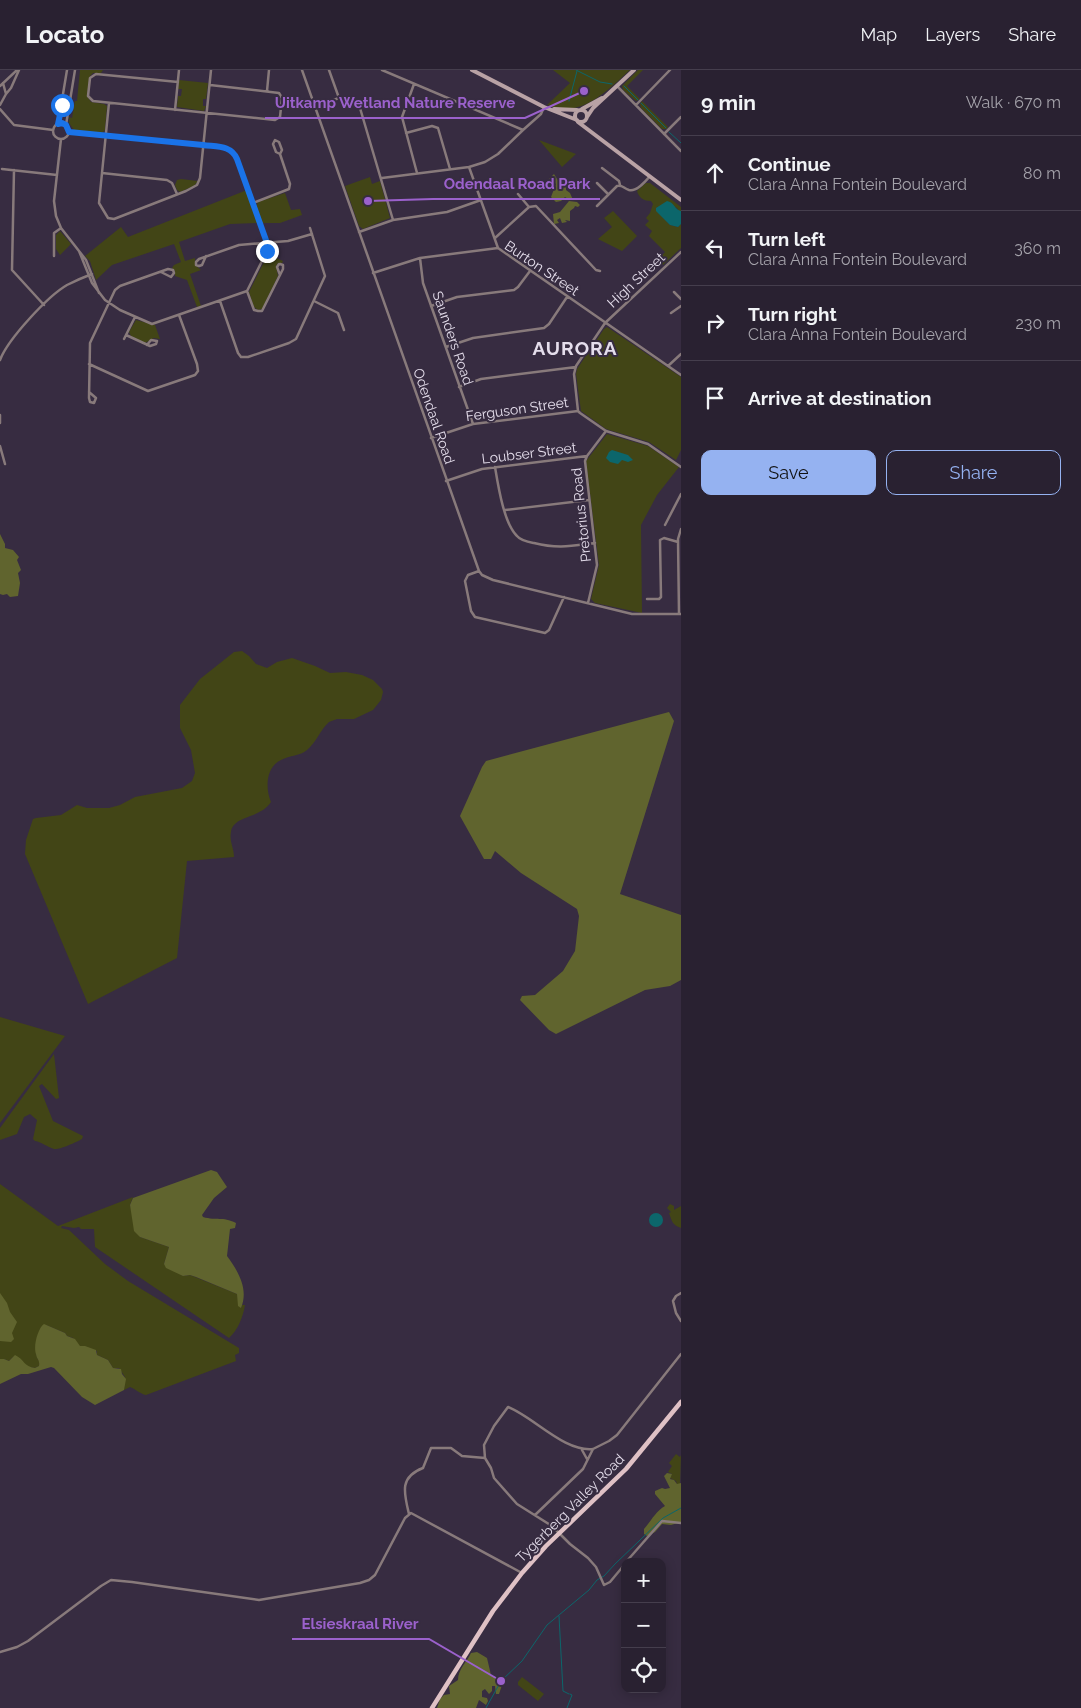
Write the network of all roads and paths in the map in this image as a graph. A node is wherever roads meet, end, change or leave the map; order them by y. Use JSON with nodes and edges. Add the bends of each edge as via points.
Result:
{"nodes":[{"id":1,"x":18,"y":70,"type":"edge"},
{"id":2,"x":67,"y":70,"type":"edge"},
{"id":3,"x":75,"y":70,"type":"edge"},
{"id":4,"x":105,"y":70,"type":"edge"},
{"id":5,"x":179,"y":70,"type":"edge"},
{"id":6,"x":211,"y":70,"type":"edge"},
{"id":7,"x":269,"y":70,"type":"edge"},
{"id":8,"x":302,"y":70,"type":"edge"},
{"id":9,"x":329,"y":70,"type":"edge"},
{"id":10,"x":382,"y":70,"type":"edge"},
{"id":11,"x":468,"y":70,"type":"edge"},
{"id":12,"x":472,"y":70,"type":"edge"},
{"id":13,"x":634,"y":70,"type":"edge"},
{"id":14,"x":670,"y":70,"type":"edge"},
{"id":15,"x":104,"y":75,"type":"junction"},
{"id":16,"x":482,"y":76,"type":"junction"},
{"id":17,"x":178,"y":82,"type":"junction"},
{"id":18,"x":3,"y":83,"type":"junction"},
{"id":19,"x":414,"y":84,"type":"junction"},
{"id":20,"x":210,"y":85,"type":"junction"},
{"id":21,"x":0,"y":86,"type":"edge"},
{"id":22,"x":617,"y":86,"type":"junction"},
{"id":23,"x":266,"y":91,"type":"junction"},
{"id":24,"x":6,"y":94,"type":"junction"},
{"id":25,"x":606,"y":96,"type":"junction"},
{"id":26,"x":339,"y":98,"type":"junction"},
{"id":27,"x":109,"y":103,"type":"junction"},
{"id":28,"x":0,"y":105,"type":"edge"},
{"id":29,"x":636,"y":105,"type":"junction"},
{"id":30,"x":314,"y":107,"type":"junction"},
{"id":31,"x":544,"y":107,"type":"junction"},
{"id":32,"x":0,"y":109,"type":"edge"},
{"id":33,"x":549,"y":109,"type":"junction"},
{"id":34,"x":175,"y":110,"type":"junction"},
{"id":35,"x":580,"y":110,"type":"junction"},
{"id":36,"x":206,"y":113,"type":"junction"},
{"id":37,"x":587,"y":117,"type":"junction"},
{"id":38,"x":681,"y":117,"type":"edge"},
{"id":39,"x":577,"y":121,"type":"junction"},
{"id":40,"x":58,"y":124,"type":"junction"},
{"id":41,"x":66,"y":125,"type":"junction"},
{"id":42,"x":53,"y":130,"type":"junction"},
{"id":43,"x":523,"y":130,"type":"junction"},
{"id":44,"x":69,"y":132,"type":"junction"},
{"id":45,"x":406,"y":133,"type":"junction"},
{"id":46,"x":593,"y":133,"type":"junction"},
{"id":47,"x":664,"y":134,"type":"junction"},
{"id":48,"x":106,"y":136,"type":"junction"},
{"id":49,"x":61,"y":139,"type":"junction"},
{"id":50,"x":203,"y":145,"type":"junction"},
{"id":51,"x":681,"y":151,"type":"edge"},
{"id":52,"x":280,"y":154,"type":"junction"},
{"id":53,"x":469,"y":167,"type":"junction"},
{"id":54,"x":602,"y":168,"type":"dead end"},
{"id":55,"x":2,"y":169,"type":"dead end"},
{"id":56,"x":450,"y":169,"type":"junction"},
{"id":57,"x":14,"y":170,"type":"junction"},
{"id":58,"x":102,"y":173,"type":"junction"},
{"id":59,"x":417,"y":173,"type":"junction"},
{"id":60,"x":57,"y":175,"type":"junction"},
{"id":61,"x":650,"y":176,"type":"junction"},
{"id":62,"x":382,"y":178,"type":"junction"},
{"id":63,"x":597,"y":182,"type":"dead end"},
{"id":64,"x":620,"y":185,"type":"junction"},
{"id":65,"x":518,"y":194,"type":"dead end"},
{"id":66,"x":608,"y":194,"type":"junction"},
{"id":67,"x":177,"y":195,"type":"junction"},
{"id":68,"x":481,"y":200,"type":"junction"},
{"id":69,"x":681,"y":200,"type":"edge"},
{"id":70,"x":253,"y":203,"type":"junction"},
{"id":71,"x":529,"y":206,"type":"junction"},
{"id":72,"x":597,"y":206,"type":"dead end"},
{"id":73,"x":393,"y":220,"type":"junction"},
{"id":74,"x":61,"y":228,"type":"junction"},
{"id":75,"x":310,"y":228,"type":"dead end"},
{"id":76,"x":360,"y":232,"type":"junction"},
{"id":77,"x":312,"y":234,"type":"junction"},
{"id":78,"x":495,"y":238,"type":"junction"},
{"id":79,"x":267,"y":243,"type":"junction"},
{"id":80,"x":498,"y":248,"type":"junction"},
{"id":81,"x":79,"y":251,"type":"junction"},
{"id":82,"x":681,"y":252,"type":"edge"},
{"id":83,"x":54,"y":256,"type":"dead end"},
{"id":84,"x":206,"y":256,"type":"junction"},
{"id":85,"x":420,"y":258,"type":"junction"},
{"id":86,"x":530,"y":271,"type":"junction"},
{"id":87,"x":600,"y":271,"type":"dead end"},
{"id":88,"x":161,"y":272,"type":"junction"},
{"id":89,"x":92,"y":274,"type":"junction"},
{"id":90,"x":373,"y":274,"type":"junction"},
{"id":91,"x":280,"y":275,"type":"dead end"},
{"id":92,"x":88,"y":276,"type":"junction"},
{"id":93,"x":247,"y":291,"type":"junction"},
{"id":94,"x":674,"y":292,"type":"dead end"},
{"id":95,"x":100,"y":293,"type":"junction"},
{"id":96,"x":567,"y":297,"type":"junction"},
{"id":97,"x":681,"y":299,"type":"edge"},
{"id":98,"x":220,"y":301,"type":"junction"},
{"id":99,"x":314,"y":301,"type":"junction"},
{"id":100,"x":109,"y":303,"type":"junction"},
{"id":101,"x":44,"y":305,"type":"junction"},
{"id":102,"x":431,"y":306,"type":"junction"},
{"id":103,"x":681,"y":306,"type":"edge"},
{"id":104,"x":671,"y":313,"type":"dead end"},
{"id":105,"x":179,"y":315,"type":"junction"},
{"id":106,"x":135,"y":317,"type":"junction"},
{"id":107,"x":605,"y":323,"type":"junction"},
{"id":108,"x":344,"y":330,"type":"dead end"},
{"id":109,"x":126,"y":335,"type":"junction"},
{"id":110,"x":124,"y":339,"type":"dead end"},
{"id":111,"x":147,"y":345,"type":"dead end"},
{"id":112,"x":446,"y":347,"type":"junction"},
{"id":113,"x":681,"y":354,"type":"edge"},
{"id":114,"x":0,"y":360,"type":"edge"},
{"id":115,"x":89,"y":364,"type":"junction"},
{"id":116,"x":668,"y":366,"type":"junction"},
{"id":117,"x":576,"y":367,"type":"junction"},
{"id":118,"x":681,"y":375,"type":"edge"},
{"id":119,"x":460,"y":387,"type":"junction"},
{"id":120,"x":89,"y":392,"type":"dead end"},
{"id":121,"x":578,"y":411,"type":"junction"},
{"id":122,"x":0,"y":415,"type":"edge"},
{"id":123,"x":0,"y":423,"type":"edge"},
{"id":124,"x":473,"y":424,"type":"junction"},
{"id":125,"x":606,"y":431,"type":"junction"},
{"id":126,"x":431,"y":438,"type":"junction"},
{"id":127,"x":0,"y":446,"type":"edge"},
{"id":128,"x":587,"y":456,"type":"junction"},
{"id":129,"x":5,"y":464,"type":"dead end"},
{"id":130,"x":681,"y":466,"type":"edge"},
{"id":131,"x":495,"y":467,"type":"junction"},
{"id":132,"x":446,"y":481,"type":"junction"},
{"id":133,"x":681,"y":494,"type":"edge"},
{"id":134,"x":589,"y":500,"type":"junction"},
{"id":135,"x":505,"y":510,"type":"junction"},
{"id":136,"x":665,"y":525,"type":"dead end"},
{"id":137,"x":681,"y":529,"type":"edge"},
{"id":138,"x":678,"y":542,"type":"junction"},
{"id":139,"x":595,"y":543,"type":"junction"},
{"id":140,"x":680,"y":564,"type":"edge"},
{"id":141,"x":479,"y":571,"type":"junction"},
{"id":142,"x":564,"y":597,"type":"junction"},
{"id":143,"x":647,"y":599,"type":"dead end"},
{"id":144,"x":588,"y":603,"type":"junction"},
{"id":145,"x":680,"y":614,"type":"edge"},
{"id":146,"x":681,"y":1293,"type":"edge"},
{"id":147,"x":681,"y":1321,"type":"edge"},
{"id":148,"x":681,"y":1354,"type":"edge"},
{"id":149,"x":681,"y":1402,"type":"edge"},
{"id":150,"x":593,"y":1449,"type":"junction"},
{"id":151,"x":582,"y":1450,"type":"junction"},
{"id":152,"x":485,"y":1458,"type":"junction"},
{"id":153,"x":588,"y":1459,"type":"junction"},
{"id":154,"x":409,"y":1514,"type":"junction"},
{"id":155,"x":536,"y":1515,"type":"junction"},
{"id":156,"x":681,"y":1523,"type":"edge"},
{"id":157,"x":558,"y":1533,"type":"junction"},
{"id":158,"x":630,"y":1558,"type":"edge"},
{"id":159,"x":621,"y":1569,"type":"edge"},
{"id":160,"x":522,"y":1573,"type":"junction"},
{"id":161,"x":0,"y":1652,"type":"edge"},
{"id":162,"x":432,"y":1708,"type":"edge"}],
"edges":[{"from":1,"to":18,"type":"street"},
{"from":1,"to":24,"type":"street"},
{"from":2,"to":40,"type":"street"},
{"from":3,"to":41,"type":"street"},
{"from":4,"to":15,"type":"street"},
{"from":5,"to":17,"type":"street"},
{"from":6,"to":20,"type":"street"},
{"from":7,"to":23,"type":"street"},
{"from":8,"to":30,"type":"street","name":"Odendaal Road"},
{"from":9,"to":26,"type":"street"},
{"from":10,"to":19,"type":"street"},
{"from":11,"to":16,"type":"main road"},
{"from":12,"to":16,"type":"main road"},
{"from":13,"to":22,"type":"main road"},
{"from":14,"to":29,"type":"street"},
{"from":15,"to":17,"type":"street"},
{"from":15,"to":27,"type":"street","via":[[91,77],[88,96],[92,101]]},
{"from":16,"to":31,"type":"main road"},
{"from":17,"to":34,"type":"street"},
{"from":18,"to":21,"type":"street"},
{"from":18,"to":24,"type":"street"},
{"from":19,"to":43,"type":"street"},
{"from":19,"to":45,"type":"street","via":[[402,115]]},
{"from":20,"to":23,"type":"street"},
{"from":20,"to":36,"type":"street"},
{"from":22,"to":25,"type":"main road"},
{"from":22,"to":29,"type":"street"},
{"from":23,"to":36,"type":"street","via":[[282,96],[278,120]]},
{"from":24,"to":28,"type":"street"},
{"from":25,"to":35,"type":"main road"},
{"from":25,"to":37,"type":"main road"},
{"from":26,"to":30,"type":"street"},
{"from":26,"to":62,"type":"street","via":[[361,110]]},
{"from":27,"to":34,"type":"street"},
{"from":27,"to":48,"type":"street"},
{"from":29,"to":47,"type":"street"},
{"from":30,"to":76,"type":"street","name":"Odendaal Road"},
{"from":31,"to":33,"type":"main road"},
{"from":31,"to":43,"type":"street","via":[[541,114]]},
{"from":32,"to":42,"type":"street","via":[[16,126]]},
{"from":33,"to":35,"type":"main road"},
{"from":33,"to":39,"type":"main road"},
{"from":34,"to":36,"type":"street"},
{"from":35,"to":37,"type":"main road"},
{"from":35,"to":39,"type":"main road","via":[[574,114]]},
{"from":36,"to":50,"type":"street"},
{"from":37,"to":39,"type":"main road"},
{"from":37,"to":46,"type":"main road"},
{"from":38,"to":47,"type":"street"},
{"from":39,"to":46,"type":"main road"},
{"from":40,"to":41,"type":"street"},
{"from":40,"to":42,"type":"street"},
{"from":41,"to":44,"type":"street"},
{"from":42,"to":49,"type":"street"},
{"from":43,"to":53,"type":"street","via":[[490,160]]},
{"from":44,"to":48,"type":"street"},
{"from":44,"to":49,"type":"street"},
{"from":45,"to":56,"type":"street","via":[[436,127]]},
{"from":45,"to":59,"type":"street"},
{"from":46,"to":61,"type":"main road"},
{"from":47,"to":51,"type":"street"},
{"from":48,"to":50,"type":"street"},
{"from":48,"to":58,"type":"street"},
{"from":49,"to":60,"type":"street"},
{"from":50,"to":67,"type":"street","via":[[198,184]]},
{"from":50,"to":70,"type":"street","via":[[233,151]]},
{"from":52,"to":52,"type":"street","via":[[273,144],[275,140],[282,150]]},
{"from":52,"to":70,"type":"street","via":[[290,189]]},
{"from":53,"to":56,"type":"street"},
{"from":53,"to":68,"type":"street"},
{"from":54,"to":64,"type":"street"},
{"from":55,"to":57,"type":"street"},
{"from":56,"to":59,"type":"street"},
{"from":57,"to":60,"type":"street"},
{"from":57,"to":101,"type":"street","via":[[12,270]]},
{"from":58,"to":67,"type":"street","via":[[167,180]]},
{"from":58,"to":67,"type":"street","via":[[99,204],[111,219]]},
{"from":59,"to":62,"type":"street"},
{"from":60,"to":74,"type":"street","via":[[55,209]]},
{"from":61,"to":64,"type":"street","via":[[633,190]]},
{"from":61,"to":69,"type":"main road"},
{"from":62,"to":73,"type":"street"},
{"from":63,"to":66,"type":"street"},
{"from":64,"to":66,"type":"street"},
{"from":65,"to":71,"type":"street"},
{"from":66,"to":72,"type":"street"},
{"from":68,"to":73,"type":"street","via":[[447,212]]},
{"from":68,"to":78,"type":"street"},
{"from":70,"to":79,"type":"street"},
{"from":71,"to":78,"type":"street"},
{"from":71,"to":87,"type":"street","via":[[538,208]]},
{"from":73,"to":76,"type":"street"},
{"from":74,"to":81,"type":"street"},
{"from":74,"to":83,"type":"street","via":[[54,233]]},
{"from":75,"to":77,"type":"street"},
{"from":76,"to":90,"type":"street","name":"Odendaal Road"},
{"from":77,"to":79,"type":"street"},
{"from":77,"to":99,"type":"street","via":[[325,274]]},
{"from":78,"to":80,"type":"street"},
{"from":79,"to":84,"type":"street","via":[[239,245]]},
{"from":79,"to":93,"type":"street","via":[[266,255]]},
{"from":80,"to":85,"type":"street","name":"Burton Street"},
{"from":80,"to":86,"type":"street","name":"Burton Street"},
{"from":81,"to":89,"type":"street"},
{"from":81,"to":92,"type":"street"},
{"from":82,"to":107,"type":"street","name":"High Street"},
{"from":84,"to":84,"type":"street","via":[[202,265],[196,265],[198,259]]},
{"from":85,"to":90,"type":"street","name":"Burton Street"},
{"from":85,"to":102,"type":"street","name":"Saunders Road","via":[[423,283]]},
{"from":86,"to":96,"type":"street","name":"Burton Street"},
{"from":86,"to":102,"type":"street","via":[[514,290],[457,297]]},
{"from":88,"to":88,"type":"street","via":[[171,277],[174,273],[169,269]]},
{"from":88,"to":100,"type":"street","via":[[116,288]]},
{"from":89,"to":92,"type":"street"},
{"from":89,"to":95,"type":"street"},
{"from":90,"to":126,"type":"street","name":"Odendaal Road"},
{"from":91,"to":93,"type":"street","via":[[260,312],[253,308]]},
{"from":92,"to":95,"type":"street"},
{"from":92,"to":101,"type":"street","via":[[67,286]]},
{"from":93,"to":98,"type":"street"},
{"from":94,"to":97,"type":"street"},
{"from":95,"to":100,"type":"street"},
{"from":96,"to":107,"type":"street","name":"Burton Street"},
{"from":96,"to":112,"type":"street","via":[[544,328],[473,338]]},
{"from":98,"to":99,"type":"street","via":[[238,353],[244,358],[294,341]]},
{"from":98,"to":105,"type":"street"},
{"from":99,"to":108,"type":"street","via":[[338,313]]},
{"from":100,"to":106,"type":"street"},
{"from":100,"to":115,"type":"street","via":[[90,342]]},
{"from":101,"to":114,"type":"street","via":[[10,343]]},
{"from":102,"to":112,"type":"street","name":"Saunders Road"},
{"from":103,"to":104,"type":"street"},
{"from":105,"to":106,"type":"street","via":[[152,324]]},
{"from":105,"to":115,"type":"street","via":[[197,364],[195,375],[148,391]]},
{"from":106,"to":109,"type":"street"},
{"from":107,"to":116,"type":"street","name":"Burton Street"},
{"from":107,"to":117,"type":"street","name":"High Street"},
{"from":109,"to":110,"type":"street"},
{"from":109,"to":111,"type":"street"},
{"from":112,"to":119,"type":"street","name":"Saunders Road"},
{"from":113,"to":116,"type":"street"},
{"from":115,"to":120,"type":"street"},
{"from":116,"to":118,"type":"street","name":"Burton Street"},
{"from":117,"to":119,"type":"street","via":[[481,379]]},
{"from":117,"to":121,"type":"street"},
{"from":119,"to":124,"type":"street","name":"Saunders Road"},
{"from":121,"to":124,"type":"street","name":"Ferguson Street"},
{"from":121,"to":125,"type":"street"},
{"from":122,"to":123,"type":"street"},
{"from":124,"to":126,"type":"street","name":"Ferguson Street"},
{"from":125,"to":128,"type":"street","name":"Pretorius Road"},
{"from":125,"to":130,"type":"street","via":[[648,444]]},
{"from":126,"to":132,"type":"street","name":"Odendaal Road"},
{"from":127,"to":129,"type":"street"},
{"from":128,"to":131,"type":"street","name":"Loubser Street"},
{"from":128,"to":134,"type":"street","name":"Pretorius Road"},
{"from":131,"to":132,"type":"street","name":"Loubser Street"},
{"from":131,"to":135,"type":"street"},
{"from":132,"to":141,"type":"street","name":"Odendaal Road"},
{"from":133,"to":136,"type":"street"},
{"from":134,"to":135,"type":"street"},
{"from":134,"to":139,"type":"street","name":"Pretorius Road"},
{"from":135,"to":139,"type":"street","via":[[512,530],[525,541],[555,548]]},
{"from":137,"to":138,"type":"street"},
{"from":138,"to":140,"type":"street"},
{"from":138,"to":143,"type":"street","via":[[660,540],[661,598]]},
{"from":139,"to":144,"type":"street","name":"Pretorius Road","via":[[597,564]]},
{"from":140,"to":145,"type":"street"},
{"from":141,"to":142,"type":"street","via":[[493,580]]},
{"from":141,"to":142,"type":"street","via":[[468,575],[465,581],[470,612],[475,617],[545,633]]},
{"from":142,"to":144,"type":"street"},
{"from":144,"to":145,"type":"street","via":[[638,615]]},
{"from":146,"to":147,"type":"street","via":[[673,1302]]},
{"from":148,"to":150,"type":"street","via":[[617,1435]]},
{"from":149,"to":157,"type":"main road","name":"Tygerberg Valley Road","via":[[626,1469]]},
{"from":150,"to":151,"type":"street"},
{"from":150,"to":153,"type":"street"},
{"from":151,"to":152,"type":"street","via":[[508,1407],[485,1443]]},
{"from":151,"to":153,"type":"street"},
{"from":152,"to":154,"type":"street","via":[[460,1455],[451,1448],[431,1448],[424,1466],[406,1481]]},
{"from":152,"to":155,"type":"street","via":[[494,1478],[517,1504]]},
{"from":153,"to":155,"type":"street"},
{"from":154,"to":160,"type":"street","via":[[415,1514]]},
{"from":154,"to":161,"type":"street","via":[[375,1575],[369,1580],[256,1600],[111,1580],[28,1641]]},
{"from":155,"to":157,"type":"street"},
{"from":156,"to":158,"type":"street","via":[[662,1521]]},
{"from":157,"to":159,"type":"street","via":[[588,1558],[604,1585]]},
{"from":157,"to":160,"type":"main road","name":"Tygerberg Valley Road"},
{"from":160,"to":162,"type":"main road","name":"Tygerberg Valley Road","via":[[493,1611]]}]}
